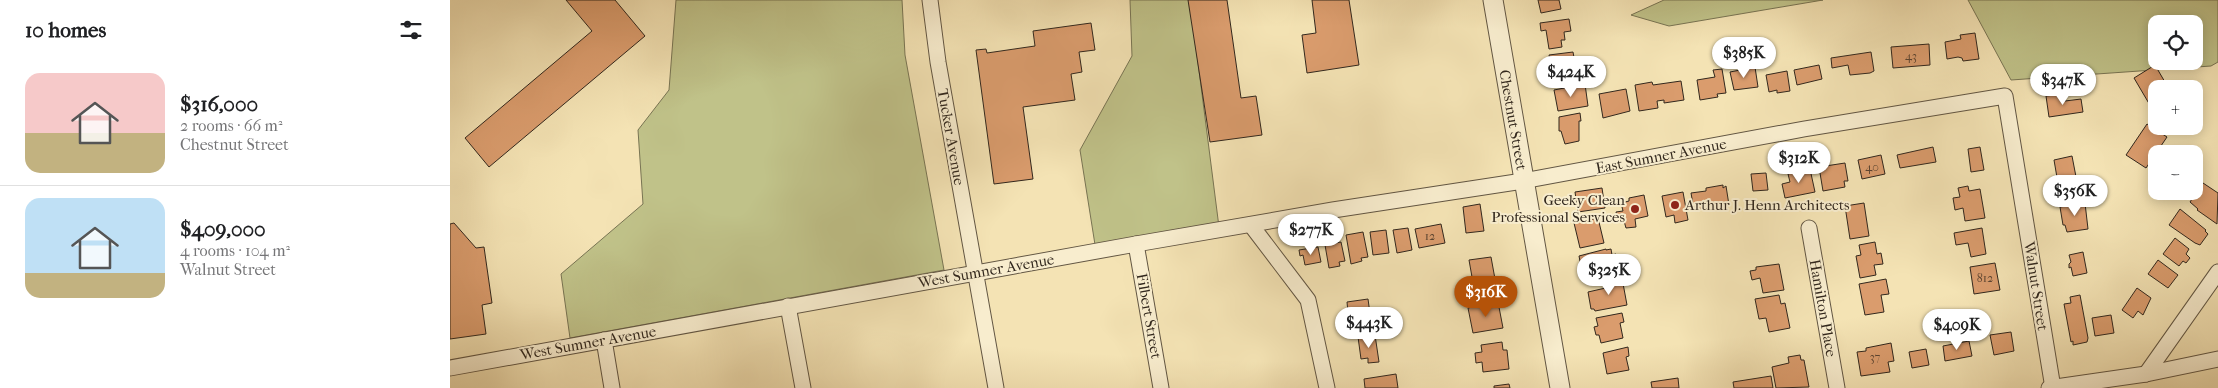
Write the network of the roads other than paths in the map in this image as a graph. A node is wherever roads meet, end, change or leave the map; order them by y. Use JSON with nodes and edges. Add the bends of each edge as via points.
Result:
{"nodes":[{"id":1,"x":930,"y":0,"type":"edge"},
{"id":2,"x":1493,"y":0,"type":"edge"},
{"id":3,"x":2005,"y":96,"type":"joint"},
{"id":4,"x":1523,"y":181,"type":"junction"},
{"id":5,"x":1251,"y":224,"type":"junction"},
{"id":6,"x":1809,"y":228,"type":"dead end"},
{"id":7,"x":1136,"y":244,"type":"junction"},
{"id":8,"x":2218,"y":272,"type":"edge"},
{"id":9,"x":976,"y":273,"type":"junction"},
{"id":10,"x":788,"y":306,"type":"junction"},
{"id":11,"x":604,"y":340,"type":"junction"},
{"id":12,"x":2218,"y":359,"type":"edge"},
{"id":13,"x":450,"y":368,"type":"edge"},
{"id":14,"x":2146,"y":374,"type":"junction"},
{"id":15,"x":612,"y":388,"type":"edge"},
{"id":16,"x":803,"y":388,"type":"edge"},
{"id":17,"x":996,"y":388,"type":"edge"},
{"id":18,"x":1161,"y":388,"type":"edge"},
{"id":19,"x":1327,"y":388,"type":"edge"},
{"id":20,"x":1560,"y":388,"type":"edge"},
{"id":21,"x":1837,"y":388,"type":"edge"},
{"id":22,"x":2051,"y":388,"type":"edge"}],
"edges":[{"from":1,"to":9,"type":"street","name":"Tucker Avenue"},
{"from":2,"to":4,"type":"street","name":"Chestnut Street"},
{"from":3,"to":4,"type":"street","name":"East Sumner Avenue"},
{"from":3,"to":22,"type":"street","name":"Walnut Street"},
{"from":4,"to":5,"type":"street","name":"West Sumner Avenue"},
{"from":4,"to":20,"type":"street","name":"Chestnut Street"},
{"from":5,"to":7,"type":"street","name":"West Sumner Avenue"},
{"from":5,"to":19,"type":"street","via":[[1308,300]]},
{"from":6,"to":21,"type":"street","name":"Hamilton Place"},
{"from":7,"to":9,"type":"street","name":"West Sumner Avenue"},
{"from":7,"to":18,"type":"street","name":"Filbert Street"},
{"from":8,"to":14,"type":"street"},
{"from":9,"to":10,"type":"street","name":"West Sumner Avenue"},
{"from":9,"to":17,"type":"street","name":"Tucker Avenue"},
{"from":10,"to":11,"type":"street","name":"West Sumner Avenue"},
{"from":10,"to":16,"type":"street"},
{"from":11,"to":13,"type":"street","name":"West Sumner Avenue"},
{"from":11,"to":15,"type":"street"},
{"from":12,"to":14,"type":"street"},
{"from":14,"to":22,"type":"street"}]}
